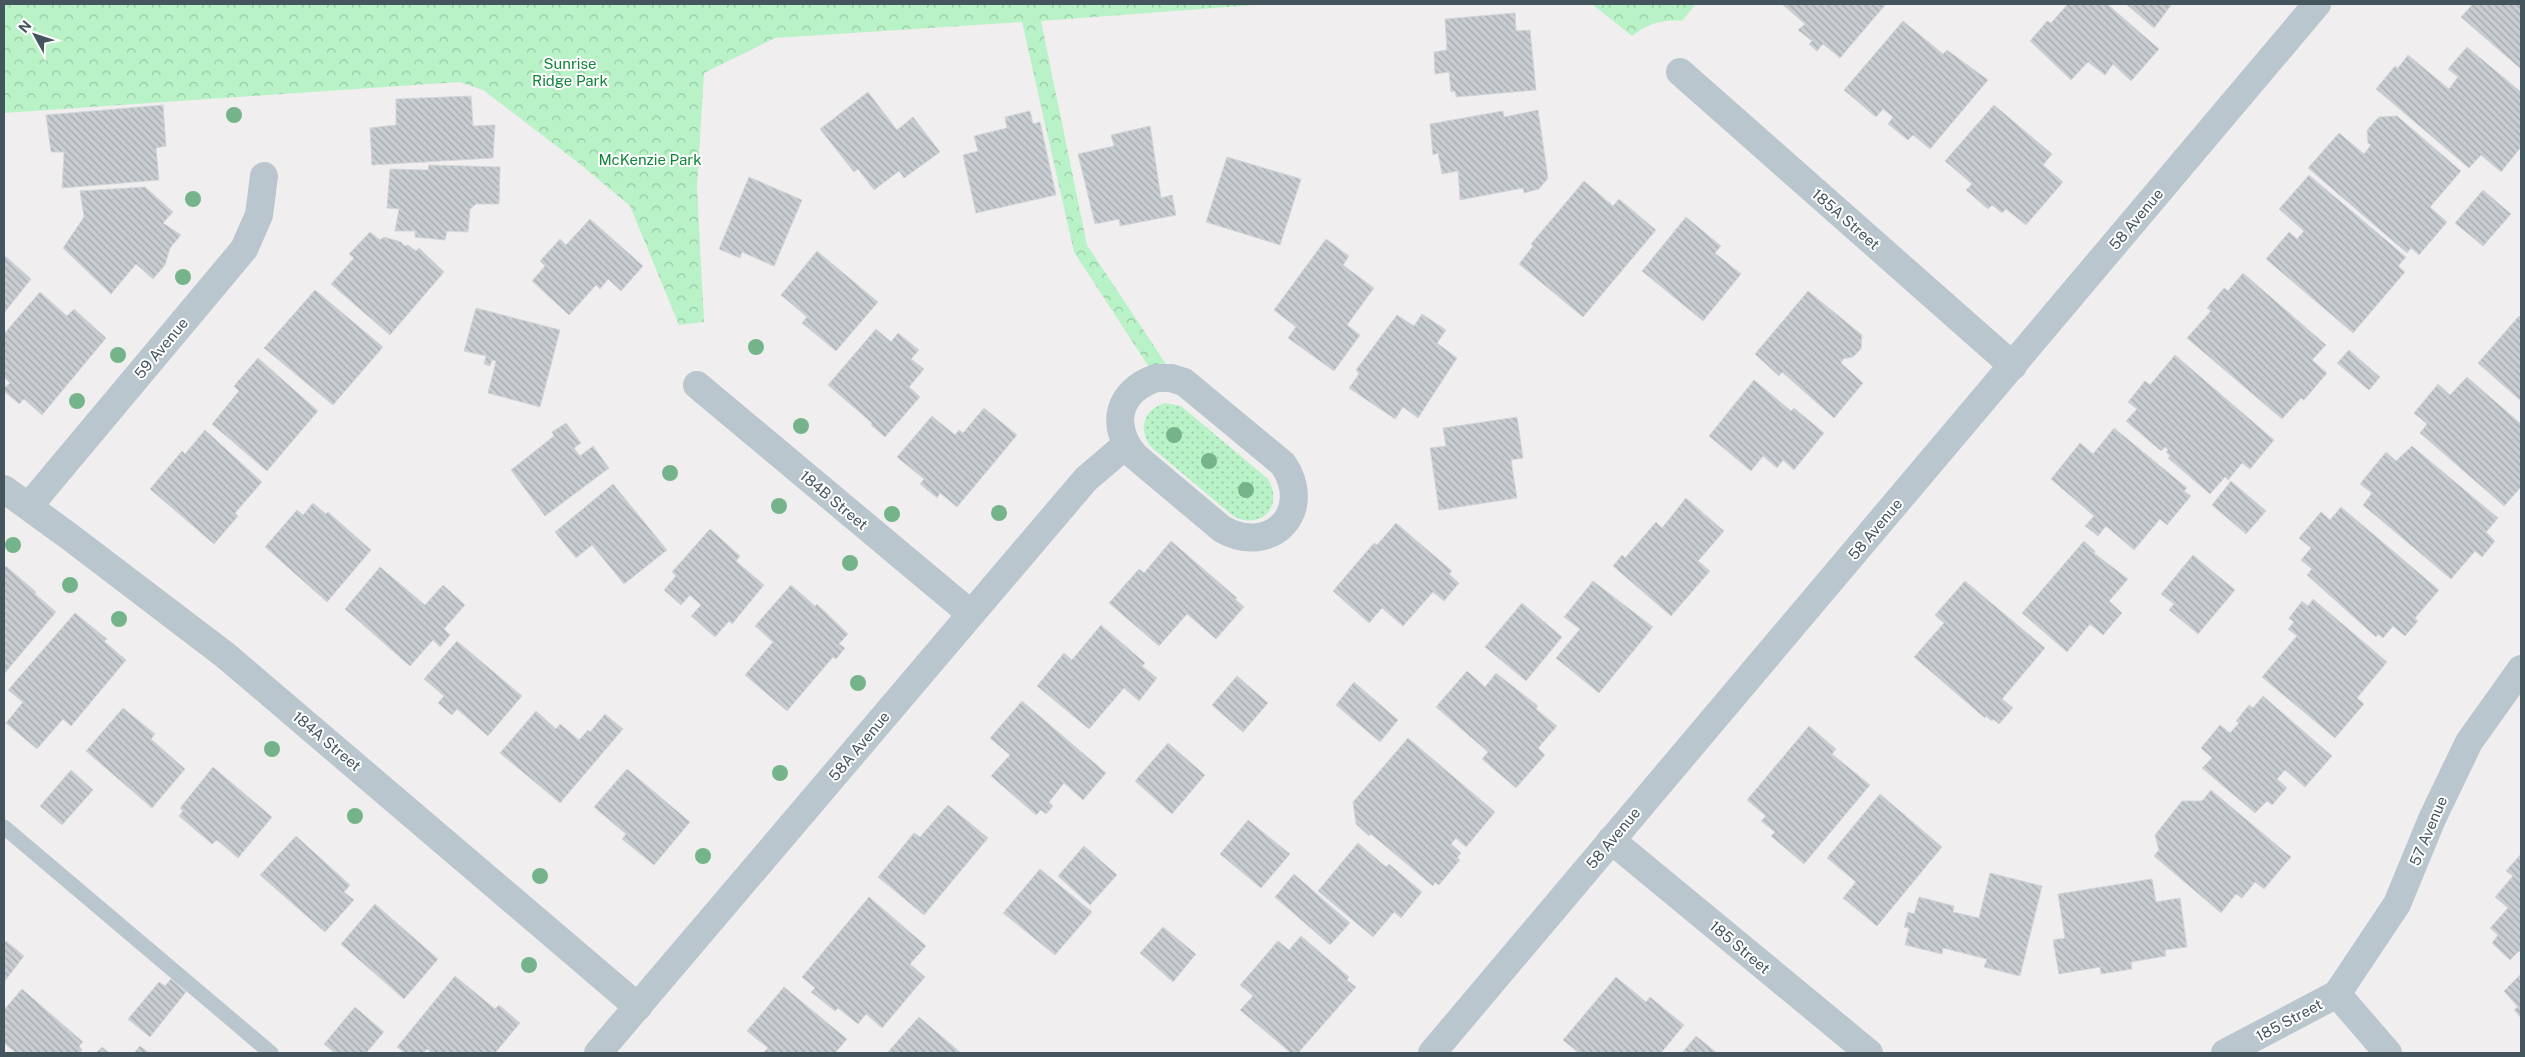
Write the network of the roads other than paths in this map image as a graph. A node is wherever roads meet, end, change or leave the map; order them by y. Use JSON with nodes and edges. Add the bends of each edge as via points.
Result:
{"nodes":[{"id":1,"x":2317,"y":4,"type":"edge"},
{"id":2,"x":1680,"y":72,"type":"dead end"},
{"id":3,"x":264,"y":176,"type":"dead end"},
{"id":4,"x":2013,"y":366,"type":"junction"},
{"id":5,"x":697,"y":385,"type":"dead end"},
{"id":6,"x":1126,"y":445,"type":"junction"},
{"id":7,"x":4,"y":490,"type":"edge"},
{"id":8,"x":29,"y":506,"type":"junction"},
{"id":9,"x":971,"y":614,"type":"junction"},
{"id":10,"x":2521,"y":669,"type":"edge"},
{"id":11,"x":4,"y":827,"type":"edge"},
{"id":12,"x":1611,"y":840,"type":"junction"},
{"id":13,"x":2337,"y":994,"type":"junction"},
{"id":14,"x":638,"y":1007,"type":"junction"},
{"id":15,"x":271,"y":1053,"type":"edge"},
{"id":16,"x":598,"y":1053,"type":"edge"},
{"id":17,"x":1432,"y":1053,"type":"edge"},
{"id":18,"x":1869,"y":1053,"type":"edge"},
{"id":19,"x":2225,"y":1053,"type":"edge"},
{"id":20,"x":2388,"y":1053,"type":"edge"}],
"edges":[{"from":1,"to":4,"type":"street","name":"58 Avenue"},
{"from":2,"to":4,"type":"street","name":"185A Street"},
{"from":3,"to":8,"type":"street","name":"59 Avenue","via":[[259,215],[244,249]]},
{"from":4,"to":12,"type":"street","name":"58 Avenue"},
{"from":5,"to":9,"type":"street","name":"184B Street"},
{"from":6,"to":6,"type":"street","via":[[1215,523],[1235,536],[1249,539],[1264,537],[1288,519],[1294,491],[1291,476],[1282,464],[1184,382],[1156,378],[1131,392],[1120,417]]},
{"from":6,"to":9,"type":"street","name":"58A Avenue","via":[[1086,479]]},
{"from":7,"to":8,"type":"street","name":"184A Street"},
{"from":8,"to":14,"type":"street","name":"184A Street","via":[[225,655]]},
{"from":9,"to":14,"type":"street","name":"58A Avenue"},
{"from":10,"to":13,"type":"street","name":"57 Avenue","via":[[2469,742],[2432,819],[2397,904]]},
{"from":11,"to":15,"type":"lane"},
{"from":12,"to":17,"type":"street","name":"58 Avenue"},
{"from":12,"to":18,"type":"street","name":"185 Street"},
{"from":13,"to":19,"type":"street","name":"185 Street"},
{"from":13,"to":20,"type":"street","name":"185 Street"},
{"from":14,"to":16,"type":"street","name":"58A Avenue"}]}
